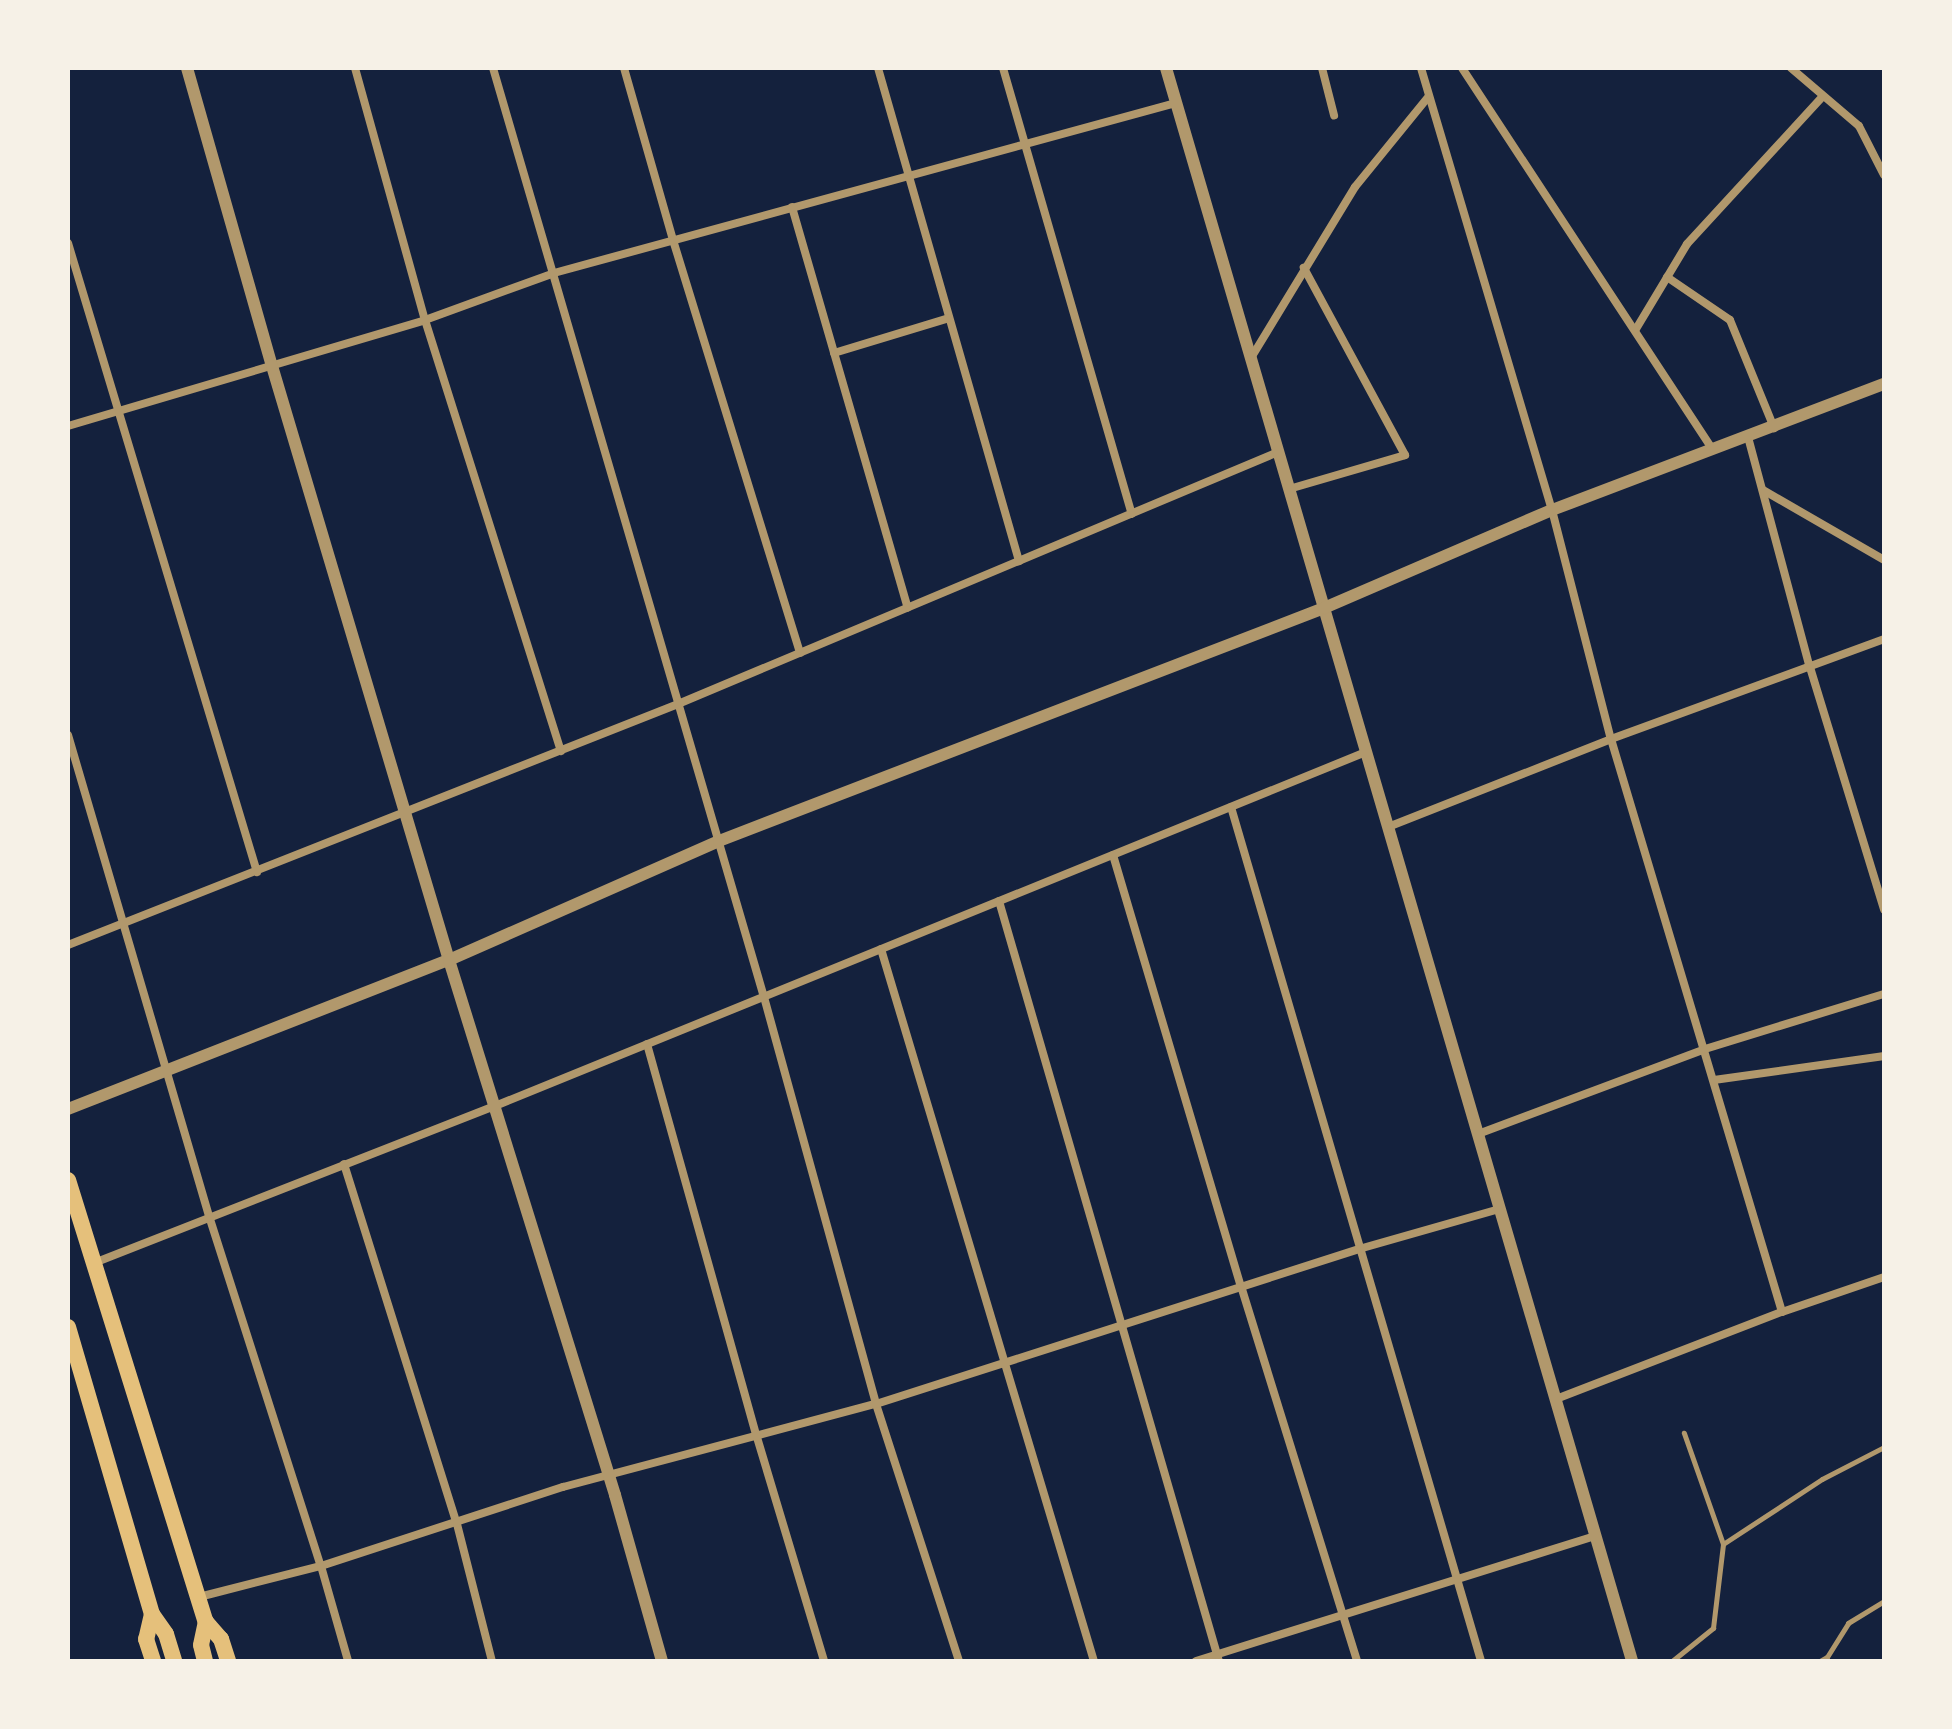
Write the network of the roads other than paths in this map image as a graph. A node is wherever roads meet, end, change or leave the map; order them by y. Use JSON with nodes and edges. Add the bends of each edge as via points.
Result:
{"nodes":[{"id":1,"x":187,"y":68,"type":"edge"},
{"id":2,"x":355,"y":68,"type":"edge"},
{"id":3,"x":493,"y":68,"type":"edge"},
{"id":4,"x":624,"y":68,"type":"edge"},
{"id":5,"x":878,"y":68,"type":"edge"},
{"id":6,"x":1003,"y":68,"type":"edge"},
{"id":7,"x":1166,"y":68,"type":"edge"},
{"id":8,"x":1322,"y":68,"type":"edge"},
{"id":9,"x":1421,"y":68,"type":"edge"},
{"id":10,"x":1462,"y":68,"type":"edge"},
{"id":11,"x":1791,"y":68,"type":"edge"},
{"id":12,"x":1429,"y":96,"type":"junction"},
{"id":13,"x":1822,"y":97,"type":"junction"},
{"id":14,"x":1176,"y":103,"type":"junction"},
{"id":15,"x":1334,"y":115,"type":"dead end"},
{"id":16,"x":1024,"y":144,"type":"junction"},
{"id":17,"x":1884,"y":175,"type":"edge"},
{"id":18,"x":909,"y":176,"type":"junction"},
{"id":19,"x":792,"y":207,"type":"junction"},
{"id":20,"x":673,"y":240,"type":"junction"},
{"id":21,"x":68,"y":243,"type":"edge"},
{"id":22,"x":1304,"y":268,"type":"junction"},
{"id":23,"x":554,"y":273,"type":"junction"},
{"id":24,"x":1667,"y":277,"type":"junction"},
{"id":25,"x":949,"y":318,"type":"junction"},
{"id":26,"x":425,"y":320,"type":"junction"},
{"id":27,"x":1636,"y":329,"type":"junction"},
{"id":28,"x":834,"y":353,"type":"junction"},
{"id":29,"x":1251,"y":358,"type":"junction"},
{"id":30,"x":272,"y":366,"type":"junction"},
{"id":31,"x":1884,"y":384,"type":"edge"},
{"id":32,"x":118,"y":413,"type":"junction"},
{"id":33,"x":68,"y":426,"type":"edge"},
{"id":34,"x":1774,"y":428,"type":"junction"},
{"id":35,"x":1748,"y":437,"type":"junction"},
{"id":36,"x":1713,"y":450,"type":"junction"},
{"id":37,"x":1278,"y":452,"type":"junction"},
{"id":38,"x":1289,"y":489,"type":"junction"},
{"id":39,"x":1763,"y":490,"type":"junction"},
{"id":40,"x":1552,"y":510,"type":"junction"},
{"id":41,"x":1132,"y":514,"type":"junction"},
{"id":42,"x":1884,"y":560,"type":"edge"},
{"id":43,"x":1019,"y":561,"type":"junction"},
{"id":44,"x":908,"y":608,"type":"junction"},
{"id":45,"x":1324,"y":608,"type":"junction"},
{"id":46,"x":1884,"y":639,"type":"edge"},
{"id":47,"x":800,"y":653,"type":"junction"},
{"id":48,"x":1809,"y":664,"type":"junction"},
{"id":49,"x":678,"y":704,"type":"junction"},
{"id":50,"x":68,"y":735,"type":"edge"},
{"id":51,"x":1611,"y":739,"type":"junction"},
{"id":52,"x":561,"y":751,"type":"junction"},
{"id":53,"x":1366,"y":752,"type":"junction"},
{"id":54,"x":1231,"y":807,"type":"junction"},
{"id":55,"x":405,"y":812,"type":"junction"},
{"id":56,"x":1388,"y":827,"type":"junction"},
{"id":57,"x":719,"y":841,"type":"junction"},
{"id":58,"x":1113,"y":855,"type":"junction"},
{"id":59,"x":257,"y":872,"type":"junction"},
{"id":60,"x":999,"y":901,"type":"junction"},
{"id":61,"x":1884,"y":910,"type":"edge"},
{"id":62,"x":123,"y":925,"type":"junction"},
{"id":63,"x":68,"y":945,"type":"edge"},
{"id":64,"x":881,"y":949,"type":"junction"},
{"id":65,"x":449,"y":960,"type":"junction"},
{"id":66,"x":1884,"y":994,"type":"edge"},
{"id":67,"x":764,"y":997,"type":"junction"},
{"id":68,"x":647,"y":1044,"type":"junction"},
{"id":69,"x":1705,"y":1049,"type":"junction"},
{"id":70,"x":1884,"y":1056,"type":"edge"},
{"id":71,"x":168,"y":1070,"type":"junction"},
{"id":72,"x":1714,"y":1080,"type":"junction"},
{"id":73,"x":495,"y":1106,"type":"junction"},
{"id":74,"x":68,"y":1109,"type":"edge"},
{"id":75,"x":1478,"y":1134,"type":"junction"},
{"id":76,"x":344,"y":1164,"type":"junction"},
{"id":77,"x":68,"y":1180,"type":"edge"},
{"id":78,"x":1499,"y":1209,"type":"junction"},
{"id":79,"x":209,"y":1216,"type":"junction"},
{"id":80,"x":1359,"y":1249,"type":"junction"},
{"id":81,"x":94,"y":1263,"type":"junction"},
{"id":82,"x":1884,"y":1277,"type":"edge"},
{"id":83,"x":1241,"y":1286,"type":"junction"},
{"id":84,"x":1782,"y":1312,"type":"junction"},
{"id":85,"x":1121,"y":1326,"type":"junction"},
{"id":86,"x":68,"y":1327,"type":"edge"},
{"id":87,"x":1005,"y":1363,"type":"junction"},
{"id":88,"x":1556,"y":1399,"type":"junction"},
{"id":89,"x":876,"y":1404,"type":"junction"},
{"id":90,"x":1684,"y":1433,"type":"dead end"},
{"id":91,"x":756,"y":1434,"type":"junction"},
{"id":92,"x":1884,"y":1447,"type":"edge"},
{"id":93,"x":609,"y":1476,"type":"junction"},
{"id":94,"x":457,"y":1524,"type":"junction"},
{"id":95,"x":1596,"y":1536,"type":"junction"},
{"id":96,"x":1723,"y":1544,"type":"junction"},
{"id":97,"x":321,"y":1566,"type":"junction"},
{"id":98,"x":1457,"y":1580,"type":"junction"},
{"id":99,"x":199,"y":1597,"type":"junction"},
{"id":100,"x":1884,"y":1601,"type":"edge"},
{"id":101,"x":152,"y":1614,"type":"junction"},
{"id":102,"x":1345,"y":1615,"type":"junction"},
{"id":103,"x":206,"y":1622,"type":"junction"},
{"id":104,"x":1218,"y":1658,"type":"edge"},
{"id":105,"x":1828,"y":1659,"type":"edge"},
{"id":106,"x":153,"y":1661,"type":"edge"},
{"id":107,"x":174,"y":1661,"type":"edge"},
{"id":108,"x":205,"y":1661,"type":"edge"},
{"id":109,"x":228,"y":1661,"type":"edge"},
{"id":110,"x":348,"y":1661,"type":"edge"},
{"id":111,"x":492,"y":1661,"type":"edge"},
{"id":112,"x":662,"y":1661,"type":"edge"},
{"id":113,"x":824,"y":1661,"type":"edge"},
{"id":114,"x":959,"y":1661,"type":"edge"},
{"id":115,"x":1094,"y":1661,"type":"edge"},
{"id":116,"x":1196,"y":1661,"type":"edge"},
{"id":117,"x":1357,"y":1661,"type":"edge"},
{"id":118,"x":1481,"y":1661,"type":"edge"},
{"id":119,"x":1632,"y":1661,"type":"edge"},
{"id":120,"x":1672,"y":1661,"type":"edge"},
{"id":121,"x":1820,"y":1661,"type":"edge"}],
"edges":[{"from":1,"to":30,"type":"street"},
{"from":2,"to":26,"type":"street"},
{"from":3,"to":23,"type":"street"},
{"from":4,"to":20,"type":"street"},
{"from":5,"to":18,"type":"street"},
{"from":6,"to":16,"type":"street"},
{"from":7,"to":14,"type":"street"},
{"from":8,"to":15,"type":"street"},
{"from":9,"to":12,"type":"street"},
{"from":10,"to":27,"type":"street"},
{"from":11,"to":13,"type":"street"},
{"from":12,"to":22,"type":"street","via":[[1355,187]]},
{"from":12,"to":40,"type":"street"},
{"from":13,"to":17,"type":"street","via":[[1859,126]]},
{"from":13,"to":24,"type":"street","via":[[1687,244]]},
{"from":14,"to":16,"type":"street"},
{"from":14,"to":29,"type":"street"},
{"from":16,"to":18,"type":"street"},
{"from":16,"to":41,"type":"street"},
{"from":18,"to":19,"type":"street"},
{"from":18,"to":25,"type":"street"},
{"from":19,"to":20,"type":"street"},
{"from":19,"to":28,"type":"street"},
{"from":20,"to":23,"type":"street"},
{"from":20,"to":47,"type":"street"},
{"from":21,"to":32,"type":"street"},
{"from":22,"to":29,"type":"street"},
{"from":22,"to":38,"type":"street","via":[[1405,455]]},
{"from":23,"to":26,"type":"street"},
{"from":23,"to":49,"type":"street"},
{"from":24,"to":27,"type":"street"},
{"from":24,"to":34,"type":"street","via":[[1730,320]]},
{"from":25,"to":28,"type":"street"},
{"from":25,"to":43,"type":"street"},
{"from":26,"to":30,"type":"street"},
{"from":26,"to":52,"type":"street"},
{"from":27,"to":36,"type":"street"},
{"from":28,"to":44,"type":"street"},
{"from":29,"to":37,"type":"street"},
{"from":30,"to":32,"type":"street"},
{"from":30,"to":55,"type":"street"},
{"from":31,"to":34,"type":"street"},
{"from":32,"to":33,"type":"street"},
{"from":32,"to":59,"type":"street"},
{"from":34,"to":35,"type":"street"},
{"from":35,"to":36,"type":"street"},
{"from":35,"to":39,"type":"street"},
{"from":36,"to":40,"type":"street"},
{"from":37,"to":38,"type":"street"},
{"from":37,"to":41,"type":"street"},
{"from":38,"to":45,"type":"street"},
{"from":39,"to":42,"type":"street"},
{"from":39,"to":48,"type":"street"},
{"from":40,"to":45,"type":"street"},
{"from":40,"to":51,"type":"street"},
{"from":41,"to":43,"type":"street"},
{"from":43,"to":44,"type":"street"},
{"from":44,"to":47,"type":"street"},
{"from":45,"to":53,"type":"street"},
{"from":45,"to":57,"type":"street"},
{"from":46,"to":48,"type":"street"},
{"from":47,"to":49,"type":"street"},
{"from":48,"to":51,"type":"street"},
{"from":48,"to":61,"type":"street"},
{"from":49,"to":52,"type":"street"},
{"from":49,"to":57,"type":"street"},
{"from":50,"to":62,"type":"street"},
{"from":51,"to":56,"type":"street"},
{"from":51,"to":69,"type":"street"},
{"from":52,"to":55,"type":"street"},
{"from":53,"to":54,"type":"street"},
{"from":53,"to":56,"type":"street"},
{"from":54,"to":58,"type":"street"},
{"from":54,"to":80,"type":"street"},
{"from":55,"to":59,"type":"street"},
{"from":55,"to":65,"type":"street"},
{"from":56,"to":75,"type":"street"},
{"from":57,"to":65,"type":"street"},
{"from":57,"to":67,"type":"street"},
{"from":58,"to":60,"type":"street"},
{"from":58,"to":83,"type":"street"},
{"from":59,"to":62,"type":"street"},
{"from":60,"to":64,"type":"street"},
{"from":60,"to":85,"type":"street"},
{"from":62,"to":63,"type":"street"},
{"from":62,"to":71,"type":"street"},
{"from":64,"to":67,"type":"street"},
{"from":64,"to":87,"type":"street"},
{"from":65,"to":71,"type":"street"},
{"from":65,"to":73,"type":"street"},
{"from":66,"to":69,"type":"street"},
{"from":67,"to":68,"type":"street"},
{"from":67,"to":89,"type":"street"},
{"from":68,"to":73,"type":"street"},
{"from":68,"to":91,"type":"street"},
{"from":69,"to":72,"type":"street"},
{"from":69,"to":75,"type":"street"},
{"from":70,"to":72,"type":"street"},
{"from":71,"to":74,"type":"street"},
{"from":71,"to":79,"type":"street"},
{"from":72,"to":84,"type":"street"},
{"from":73,"to":76,"type":"street"},
{"from":73,"to":93,"type":"street"},
{"from":75,"to":78,"type":"street"},
{"from":76,"to":79,"type":"street"},
{"from":76,"to":94,"type":"street"},
{"from":77,"to":81,"type":"main road"},
{"from":78,"to":80,"type":"street"},
{"from":78,"to":88,"type":"street"},
{"from":79,"to":81,"type":"street"},
{"from":79,"to":97,"type":"street"},
{"from":80,"to":83,"type":"street"},
{"from":80,"to":98,"type":"street"},
{"from":81,"to":99,"type":"main road"},
{"from":82,"to":84,"type":"street"},
{"from":83,"to":85,"type":"street"},
{"from":83,"to":102,"type":"street"},
{"from":84,"to":88,"type":"street"},
{"from":85,"to":87,"type":"street"},
{"from":85,"to":104,"type":"street"},
{"from":86,"to":101,"type":"main road"},
{"from":87,"to":89,"type":"street"},
{"from":87,"to":115,"type":"street"},
{"from":88,"to":95,"type":"street"},
{"from":89,"to":91,"type":"street"},
{"from":89,"to":114,"type":"street"},
{"from":90,"to":96,"type":"lane"},
{"from":91,"to":93,"type":"street"},
{"from":91,"to":113,"type":"street"},
{"from":92,"to":96,"type":"lane","via":[[1822,1479]]},
{"from":93,"to":94,"type":"street"},
{"from":93,"to":112,"type":"street"},
{"from":94,"to":97,"type":"street"},
{"from":94,"to":111,"type":"street"},
{"from":95,"to":98,"type":"street"},
{"from":95,"to":119,"type":"street"},
{"from":96,"to":120,"type":"lane","via":[[1713,1628]]},
{"from":97,"to":99,"type":"street"},
{"from":97,"to":110,"type":"street"},
{"from":98,"to":102,"type":"street"},
{"from":98,"to":118,"type":"street"},
{"from":99,"to":103,"type":"main road"},
{"from":100,"to":105,"type":"lane","via":[[1848,1623]]},
{"from":101,"to":106,"type":"main road","via":[[146,1639]]},
{"from":101,"to":107,"type":"main road","via":[[166,1634]]},
{"from":102,"to":104,"type":"street"},
{"from":102,"to":117,"type":"street"},
{"from":103,"to":108,"type":"main road","via":[[201,1645]]},
{"from":103,"to":109,"type":"main road","via":[[221,1639]]},
{"from":104,"to":116,"type":"street"},
{"from":105,"to":121,"type":"lane"}]}
